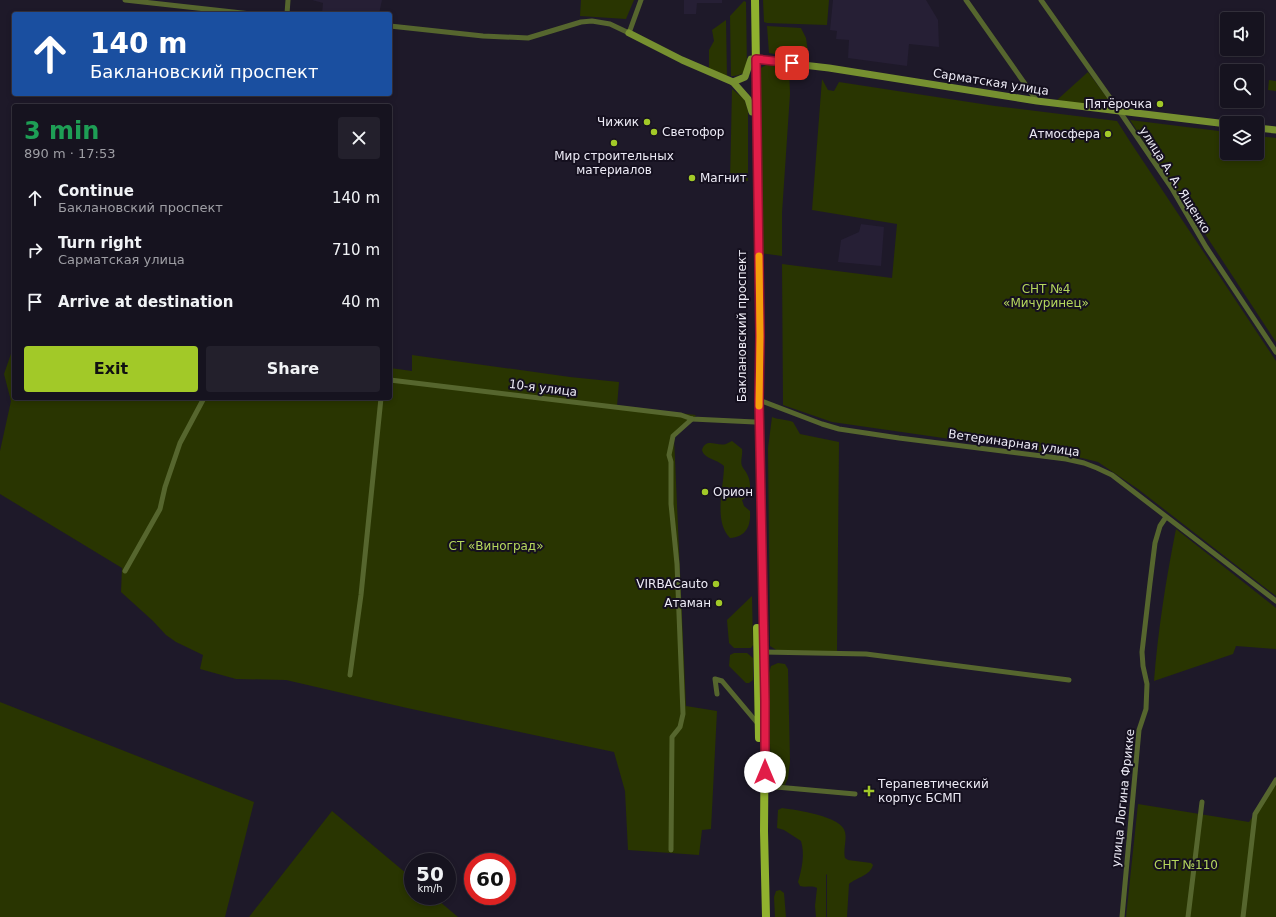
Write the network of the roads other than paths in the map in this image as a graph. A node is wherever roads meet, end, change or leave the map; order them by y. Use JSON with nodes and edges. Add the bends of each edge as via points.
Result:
{"nodes":[{"id":1,"x":125,"y":0,"type":"edge"},
{"id":2,"x":288,"y":0,"type":"edge"},
{"id":3,"x":641,"y":0,"type":"edge"},
{"id":4,"x":751,"y":0,"type":"edge"},
{"id":5,"x":755,"y":0,"type":"edge"},
{"id":6,"x":966,"y":0,"type":"edge"},
{"id":7,"x":1041,"y":0,"type":"edge"},
{"id":8,"x":233,"y":12,"type":"edge"},
{"id":9,"x":287,"y":12,"type":"edge"},
{"id":10,"x":392,"y":26,"type":"edge"},
{"id":11,"x":629,"y":33,"type":"junction"},
{"id":12,"x":754,"y":59,"type":"junction"},
{"id":13,"x":754,"y":81,"type":"junction"},
{"id":14,"x":733,"y":82,"type":"junction"},
{"id":15,"x":1037,"y":101,"type":"junction"},
{"id":16,"x":752,"y":112,"type":"junction"},
{"id":17,"x":1120,"y":112,"type":"junction"},
{"id":18,"x":1220,"y":123,"type":"edge"},
{"id":19,"x":1264,"y":129,"type":"edge"},
{"id":20,"x":1276,"y":130,"type":"edge"},
{"id":21,"x":1276,"y":352,"type":"edge"},
{"id":22,"x":392,"y":380,"type":"edge"},
{"id":23,"x":757,"y":399,"type":"junction"},
{"id":24,"x":203,"y":400,"type":"edge"},
{"id":25,"x":381,"y":400,"type":"edge"},
{"id":26,"x":692,"y":419,"type":"junction"},
{"id":27,"x":755,"y":422,"type":"junction"},
{"id":28,"x":1166,"y":517,"type":"junction"},
{"id":29,"x":125,"y":571,"type":"dead end"},
{"id":30,"x":1276,"y":601,"type":"edge"},
{"id":31,"x":760,"y":652,"type":"junction"},
{"id":32,"x":350,"y":675,"type":"dead end"},
{"id":33,"x":1070,"y":680,"type":"dead end"},
{"id":34,"x":718,"y":694,"type":"dead end"},
{"id":35,"x":759,"y":726,"type":"junction"},
{"id":36,"x":1276,"y":780,"type":"edge"},
{"id":37,"x":765,"y":786,"type":"junction"},
{"id":38,"x":855,"y":794,"type":"dead end"},
{"id":39,"x":1202,"y":802,"type":"dead end"},
{"id":40,"x":670,"y":850,"type":"dead end"},
{"id":41,"x":761,"y":917,"type":"edge"},
{"id":42,"x":766,"y":917,"type":"edge"},
{"id":43,"x":1122,"y":917,"type":"edge"},
{"id":44,"x":1188,"y":917,"type":"edge"},
{"id":45,"x":1243,"y":917,"type":"edge"}],
"edges":[{"from":1,"to":8,"type":"street"},
{"from":2,"to":9,"type":"street"},
{"from":3,"to":11,"type":"street"},
{"from":4,"to":12,"type":"main road","name":"Баклановский проспект"},
{"from":5,"to":12,"type":"main road","name":"Баклановский проспект"},
{"from":6,"to":15,"type":"street"},
{"from":7,"to":17,"type":"street","name":"улица А. А. Ященко"},
{"from":10,"to":11,"type":"street","via":[[528,38],[592,21],[610,24]]},
{"from":11,"to":14,"type":"main road"},
{"from":12,"to":13,"type":"main road","name":"Баклановский проспект"},
{"from":12,"to":14,"type":"main road","via":[[745,77]]},
{"from":12,"to":15,"type":"main road","name":"Сарматская улица","via":[[836,69]]},
{"from":13,"to":14,"type":"main road"},
{"from":13,"to":16,"type":"main road","name":"Баклановский проспект"},
{"from":13,"to":23,"type":"main road","name":"Баклановский проспект","via":[[760,336]]},
{"from":14,"to":16,"type":"main road","via":[[748,99]]},
{"from":15,"to":17,"type":"main road","name":"Сарматская улица"},
{"from":16,"to":23,"type":"main road","name":"Баклановский проспект"},
{"from":17,"to":18,"type":"main road","name":"Сарматская улица"},
{"from":17,"to":21,"type":"street","name":"улица А. А. Ященко","via":[[1171,187],[1206,248]]},
{"from":19,"to":20,"type":"main road"},
{"from":22,"to":26,"type":"street","name":"10-я улица","via":[[681,415]]},
{"from":23,"to":27,"type":"main road","name":"Баклановский проспект"},
{"from":23,"to":28,"type":"street","name":"Ветеринарная улица","via":[[822,424],[851,431],[1084,463],[1112,476]]},
{"from":23,"to":31,"type":"main road","name":"Баклановский проспект"},
{"from":24,"to":29,"type":"street","via":[[180,443],[160,509]]},
{"from":25,"to":32,"type":"street","via":[[362,595]]},
{"from":26,"to":27,"type":"street","name":"10-я улица"},
{"from":26,"to":40,"type":"street","via":[[672,436],[669,455],[677,564],[683,714],[680,728],[672,737]]},
{"from":27,"to":31,"type":"main road","name":"Баклановский проспект"},
{"from":28,"to":30,"type":"street","name":"Ветеринарная улица"},
{"from":28,"to":43,"type":"street","name":"улица Логина Фрикке","via":[[1160,526],[1155,543],[1142,652],[1147,691],[1146,709],[1138,730]]},
{"from":31,"to":33,"type":"street","via":[[866,654]]},
{"from":31,"to":35,"type":"main road"},
{"from":31,"to":37,"type":"main road","via":[[765,701]]},
{"from":34,"to":35,"type":"street","via":[[715,679],[722,681]]},
{"from":35,"to":41,"type":"main road"},
{"from":36,"to":45,"type":"street","via":[[1255,814]]},
{"from":37,"to":38,"type":"street"},
{"from":37,"to":42,"type":"main road"},
{"from":39,"to":44,"type":"street"}]}
